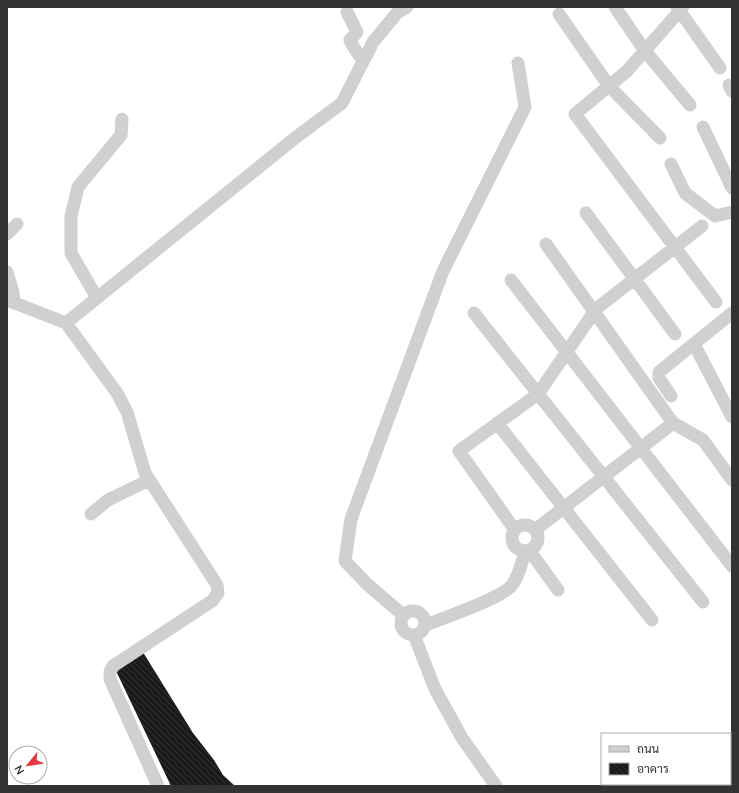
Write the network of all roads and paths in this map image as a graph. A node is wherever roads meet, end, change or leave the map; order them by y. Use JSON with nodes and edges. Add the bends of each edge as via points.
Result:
{"nodes":[{"id":1,"x":404,"y":7,"type":"edge"},
{"id":2,"x":615,"y":7,"type":"edge"},
{"id":3,"x":680,"y":8,"type":"edge"},
{"id":4,"x":347,"y":12,"type":"dead end"},
{"id":5,"x":559,"y":14,"type":"dead end"},
{"id":6,"x":645,"y":51,"type":"junction"},
{"id":7,"x":363,"y":60,"type":"junction"},
{"id":8,"x":518,"y":63,"type":"dead end"},
{"id":9,"x":720,"y":68,"type":"dead end"},
{"id":10,"x":609,"y":86,"type":"junction"},
{"id":11,"x":690,"y":105,"type":"dead end"},
{"id":12,"x":122,"y":119,"type":"dead end"},
{"id":13,"x":703,"y":127,"type":"dead end"},
{"id":14,"x":660,"y":138,"type":"dead end"},
{"id":15,"x":670,"y":164,"type":"dead end"},
{"id":16,"x":732,"y":188,"type":"edge"},
{"id":17,"x":732,"y":212,"type":"edge"},
{"id":18,"x":586,"y":213,"type":"dead end"},
{"id":19,"x":17,"y":224,"type":"dead end"},
{"id":20,"x":702,"y":226,"type":"dead end"},
{"id":21,"x":7,"y":234,"type":"edge"},
{"id":22,"x":546,"y":244,"type":"dead end"},
{"id":23,"x":675,"y":248,"type":"junction"},
{"id":24,"x":7,"y":272,"type":"edge"},
{"id":25,"x":635,"y":279,"type":"junction"},
{"id":26,"x":511,"y":280,"type":"dead end"},
{"id":27,"x":97,"y":298,"type":"junction"},
{"id":28,"x":10,"y":302,"type":"edge"},
{"id":29,"x":716,"y":302,"type":"dead end"},
{"id":30,"x":595,"y":312,"type":"junction"},
{"id":31,"x":474,"y":313,"type":"dead end"},
{"id":32,"x":732,"y":314,"type":"edge"},
{"id":33,"x":66,"y":323,"type":"junction"},
{"id":34,"x":675,"y":334,"type":"dead end"},
{"id":35,"x":694,"y":344,"type":"junction"},
{"id":36,"x":566,"y":352,"type":"junction"},
{"id":37,"x":538,"y":394,"type":"junction"},
{"id":38,"x":670,"y":396,"type":"dead end"},
{"id":39,"x":732,"y":417,"type":"edge"},
{"id":40,"x":498,"y":423,"type":"junction"},
{"id":41,"x":673,"y":423,"type":"junction"},
{"id":42,"x":640,"y":448,"type":"junction"},
{"id":43,"x":604,"y":476,"type":"junction"},
{"id":44,"x":149,"y":480,"type":"junction"},
{"id":45,"x":732,"y":480,"type":"edge"},
{"id":46,"x":564,"y":508,"type":"junction"},
{"id":47,"x":91,"y":514,"type":"dead end"},
{"id":48,"x":516,"y":530,"type":"junction"},
{"id":49,"x":535,"y":530,"type":"junction"},
{"id":50,"x":527,"y":551,"type":"junction"},
{"id":51,"x":732,"y":566,"type":"edge"},
{"id":52,"x":558,"y":590,"type":"dead end"},
{"id":53,"x":704,"y":602,"type":"dead end"},
{"id":54,"x":403,"y":615,"type":"junction"},
{"id":55,"x":652,"y":620,"type":"dead end"},
{"id":56,"x":426,"y":625,"type":"junction"},
{"id":57,"x":414,"y":635,"type":"junction"},
{"id":58,"x":158,"y":786,"type":"edge"},
{"id":59,"x":496,"y":786,"type":"edge"}],
"edges":[{"from":1,"to":7,"type":"street","via":[[373,42]]},
{"from":2,"to":6,"type":"street"},
{"from":3,"to":6,"type":"street"},
{"from":3,"to":9,"type":"street"},
{"from":4,"to":7,"type":"street","via":[[357,32],[350,43]]},
{"from":5,"to":10,"type":"street"},
{"from":6,"to":10,"type":"street"},
{"from":6,"to":11,"type":"street"},
{"from":7,"to":27,"type":"street","via":[[348,94],[332,112]]},
{"from":8,"to":54,"type":"street","via":[[525,107],[443,271],[351,519],[345,561]]},
{"from":10,"to":14,"type":"street"},
{"from":10,"to":23,"type":"street","via":[[575,114]]},
{"from":12,"to":27,"type":"street","via":[[121,135],[78,187],[71,216],[71,252]]},
{"from":13,"to":16,"type":"street"},
{"from":15,"to":17,"type":"street","via":[[685,194],[715,216]]},
{"from":18,"to":25,"type":"street"},
{"from":19,"to":21,"type":"street"},
{"from":20,"to":23,"type":"street"},
{"from":22,"to":30,"type":"street"},
{"from":23,"to":25,"type":"street"},
{"from":23,"to":29,"type":"street"},
{"from":24,"to":28,"type":"street","via":[[13,292]]},
{"from":25,"to":30,"type":"street"},
{"from":25,"to":34,"type":"street"},
{"from":26,"to":36,"type":"street"},
{"from":27,"to":33,"type":"street"},
{"from":28,"to":33,"type":"street"},
{"from":30,"to":36,"type":"street"},
{"from":30,"to":41,"type":"street"},
{"from":31,"to":37,"type":"street"},
{"from":32,"to":35,"type":"street"},
{"from":33,"to":44,"type":"street","via":[[122,402]]},
{"from":35,"to":38,"type":"street","via":[[659,372],[659,378]]},
{"from":35,"to":39,"type":"street"},
{"from":36,"to":37,"type":"street"},
{"from":36,"to":42,"type":"street"},
{"from":37,"to":40,"type":"street"},
{"from":37,"to":43,"type":"street"},
{"from":40,"to":46,"type":"street"},
{"from":40,"to":48,"type":"street","via":[[459,451]]},
{"from":41,"to":42,"type":"street"},
{"from":41,"to":45,"type":"street","via":[[703,440]]},
{"from":42,"to":43,"type":"street"},
{"from":42,"to":51,"type":"street"},
{"from":43,"to":46,"type":"street"},
{"from":43,"to":53,"type":"street"},
{"from":44,"to":47,"type":"street","via":[[108,500]]},
{"from":44,"to":58,"type":"street","via":[[217,585],[218,593],[212,601],[113,666],[110,672],[110,679]]},
{"from":46,"to":49,"type":"street"},
{"from":46,"to":55,"type":"street"},
{"from":48,"to":49,"type":"street","via":[[528,525]]},
{"from":48,"to":50,"type":"street","via":[[513,542],[518,548]]},
{"from":49,"to":50,"type":"street","via":[[538,533],[538,542]]},
{"from":50,"to":52,"type":"street"},
{"from":50,"to":56,"type":"street","via":[[511,587],[500,595]]},
{"from":54,"to":56,"type":"street","via":[[410,611],[418,611],[424,617]]},
{"from":54,"to":57,"type":"street","via":[[402,627],[407,633]]},
{"from":56,"to":57,"type":"street","via":[[422,632]]},
{"from":57,"to":59,"type":"street","via":[[439,696],[462,738]]}]}
